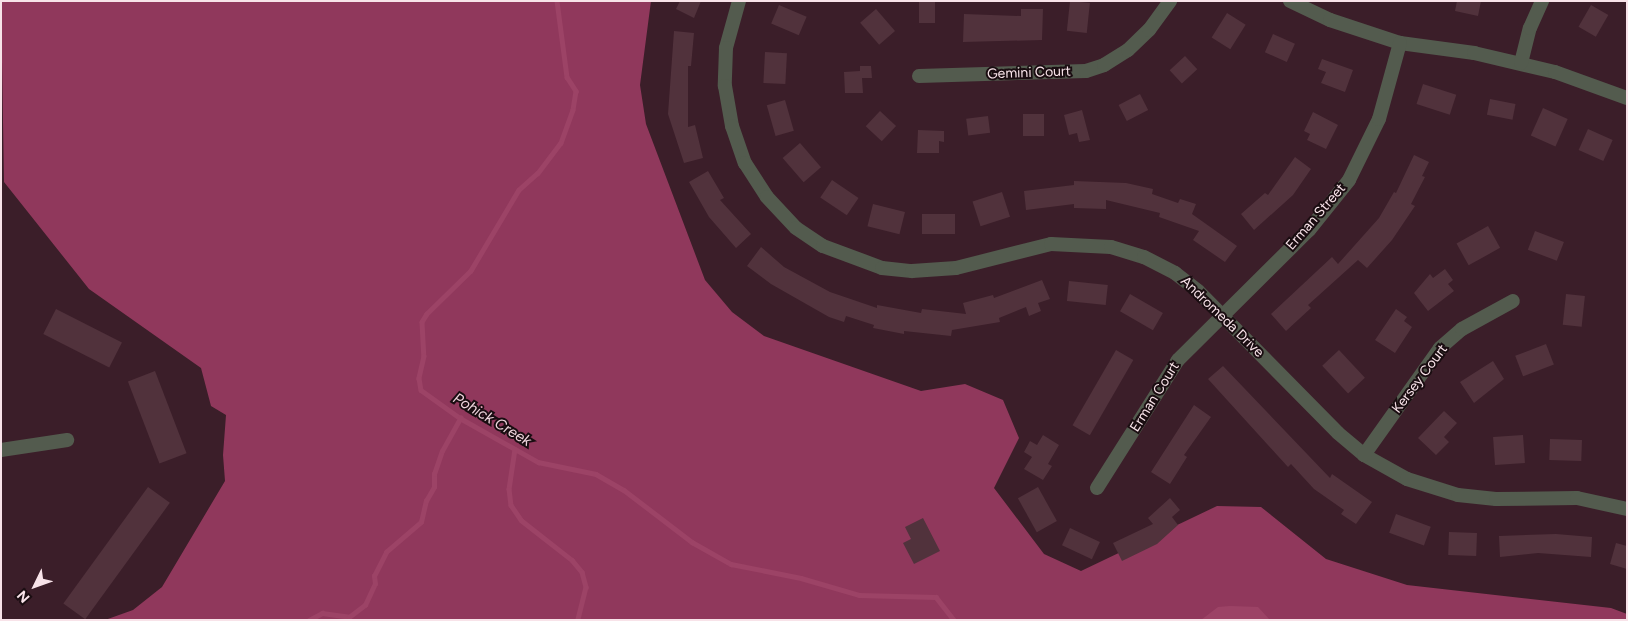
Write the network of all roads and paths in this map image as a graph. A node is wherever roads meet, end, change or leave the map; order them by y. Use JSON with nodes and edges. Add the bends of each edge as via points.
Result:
{"nodes":[{"id":1,"x":739,"y":1,"type":"edge"},
{"id":2,"x":1170,"y":1,"type":"edge"},
{"id":3,"x":1542,"y":1,"type":"edge"},
{"id":4,"x":1297,"y":3,"type":"edge"},
{"id":5,"x":1400,"y":43,"type":"junction"},
{"id":6,"x":1521,"y":64,"type":"junction"},
{"id":7,"x":920,"y":76,"type":"dead end"},
{"id":8,"x":1627,"y":98,"type":"edge"},
{"id":9,"x":1513,"y":301,"type":"dead end"},
{"id":10,"x":1222,"y":314,"type":"junction"},
{"id":11,"x":67,"y":440,"type":"dead end"},
{"id":12,"x":1,"y":450,"type":"edge"},
{"id":13,"x":1364,"y":455,"type":"junction"},
{"id":14,"x":1097,"y":488,"type":"dead end"},
{"id":15,"x":1627,"y":509,"type":"edge"}],
"edges":[{"from":1,"to":10,"type":"street","name":"Andromeda Drive","via":[[726,48],[725,86],[732,126],[745,163],[767,197],[796,228],[823,246],[882,268],[925,272],[956,268],[1051,244],[1111,247],[1144,257],[1175,273]]},
{"from":2,"to":7,"type":"street","name":"Gemini Court","via":[[1149,30],[1128,50],[1104,65],[1086,71]]},
{"from":3,"to":6,"type":"street","via":[[1530,28]]},
{"from":4,"to":5,"type":"street"},
{"from":5,"to":6,"type":"street","via":[[1474,53]]},
{"from":5,"to":10,"type":"street","name":"Erman Street","via":[[1379,119],[1349,180],[1309,230]]},
{"from":6,"to":8,"type":"street","via":[[1564,75]]},
{"from":9,"to":13,"type":"street","name":"Kersey Court","via":[[1462,329],[1440,348]]},
{"from":10,"to":13,"type":"street","name":"Andromeda Drive","via":[[1338,433]]},
{"from":10,"to":14,"type":"street","name":"Erman Court","via":[[1178,360]]},
{"from":11,"to":12,"type":"street"},
{"from":13,"to":15,"type":"street","name":"Andromeda Drive","via":[[1407,479],[1458,495],[1496,499],[1577,498]]}]}
